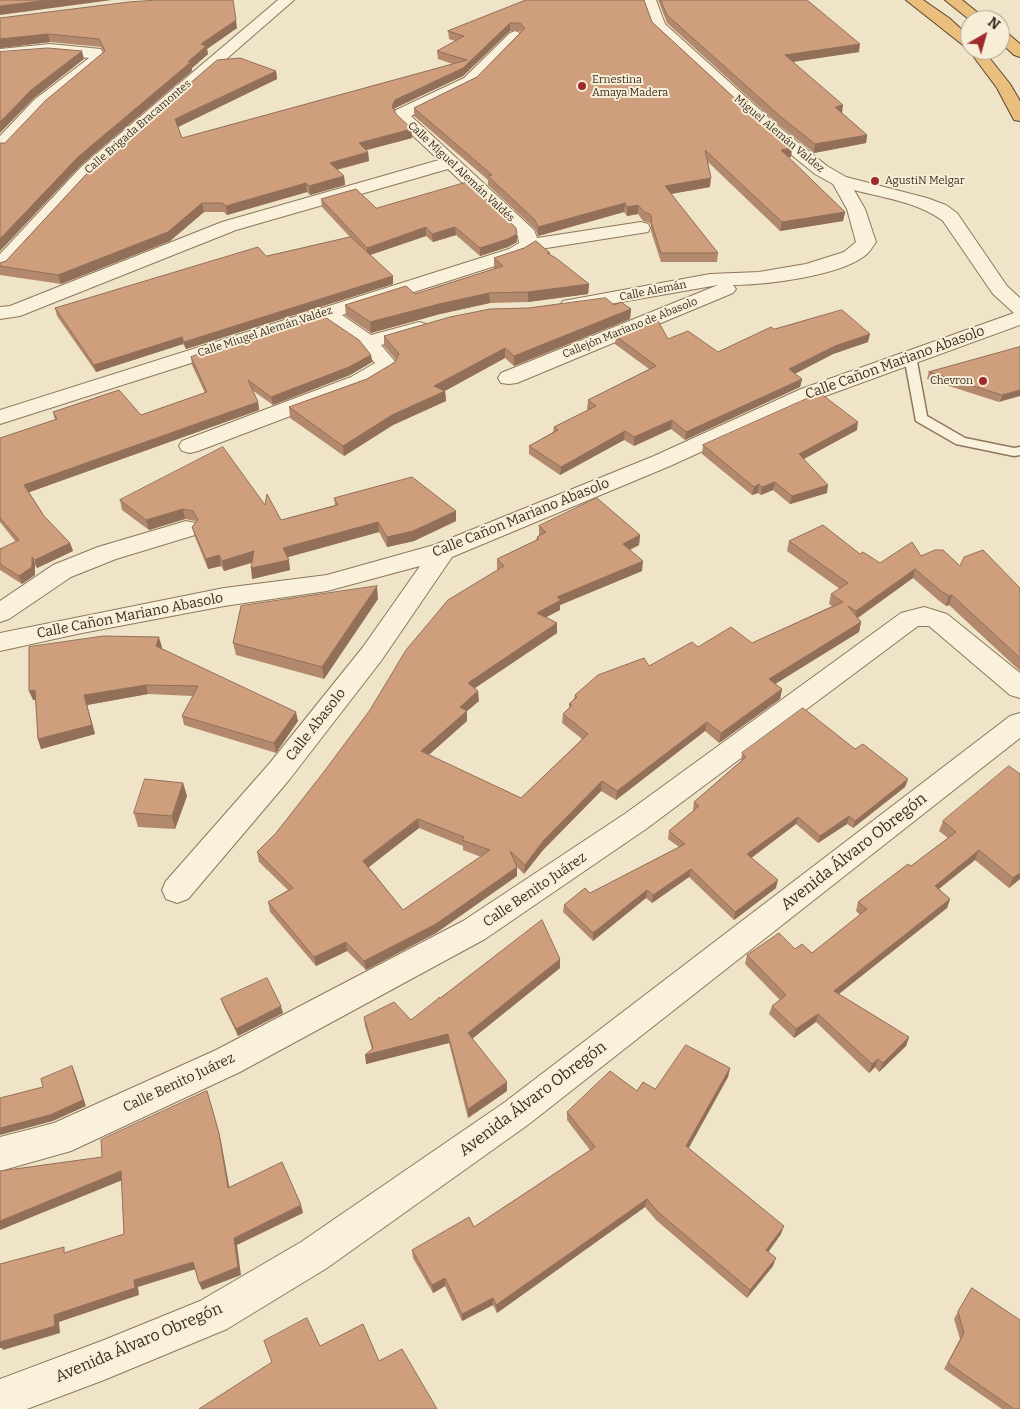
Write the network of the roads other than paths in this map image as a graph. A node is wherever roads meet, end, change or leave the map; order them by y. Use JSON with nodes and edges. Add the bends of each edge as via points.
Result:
{"nodes":[{"id":1,"x":287,"y":0,"type":"edge"},
{"id":2,"x":649,"y":0,"type":"edge"},
{"id":3,"x":913,"y":0,"type":"edge"},
{"id":4,"x":952,"y":0,"type":"edge"},
{"id":5,"x":966,"y":10,"type":"edge"},
{"id":6,"x":515,"y":36,"type":"edge"},
{"id":7,"x":960,"y":36,"type":"edge"},
{"id":8,"x":1010,"y":43,"type":"edge"},
{"id":9,"x":1020,"y":52,"type":"edge"},
{"id":10,"x":0,"y":54,"type":"edge"},
{"id":11,"x":982,"y":60,"type":"edge"},
{"id":12,"x":1020,"y":116,"type":"edge"},
{"id":13,"x":0,"y":146,"type":"edge"},
{"id":14,"x":452,"y":162,"type":"junction"},
{"id":15,"x":840,"y":181,"type":"junction"},
{"id":16,"x":641,"y":228,"type":"dead end"},
{"id":17,"x":529,"y":245,"type":"junction"},
{"id":18,"x":0,"y":265,"type":"edge"},
{"id":19,"x":751,"y":278,"type":"junction"},
{"id":20,"x":547,"y":308,"type":"edge"},
{"id":21,"x":1020,"y":309,"type":"edge"},
{"id":22,"x":0,"y":313,"type":"edge"},
{"id":23,"x":324,"y":313,"type":"junction"},
{"id":24,"x":1020,"y":318,"type":"edge"},
{"id":25,"x":438,"y":322,"type":"edge"},
{"id":26,"x":368,"y":342,"type":"junction"},
{"id":27,"x":910,"y":356,"type":"junction"},
{"id":28,"x":509,"y":378,"type":"dead end"},
{"id":29,"x":0,"y":417,"type":"edge"},
{"id":30,"x":190,"y":446,"type":"dead end"},
{"id":31,"x":1020,"y":452,"type":"edge"},
{"id":32,"x":186,"y":529,"type":"dead end"},
{"id":33,"x":443,"y":552,"type":"junction"},
{"id":34,"x":0,"y":613,"type":"edge"},
{"id":35,"x":0,"y":642,"type":"edge"},
{"id":36,"x":1020,"y":688,"type":"edge"},
{"id":37,"x":1020,"y":723,"type":"edge"},
{"id":38,"x":177,"y":890,"type":"dead end"},
{"id":39,"x":0,"y":1154,"type":"edge"},
{"id":40,"x":0,"y":1399,"type":"edge"}],
"edges":[{"from":1,"to":18,"type":"street","name":"Calle Brigada Bracamontes","via":[[87,171]]},
{"from":2,"to":15,"type":"street","name":"Miguel Alemán Valdez","via":[[658,26],[773,131],[821,170]]},
{"from":3,"to":7,"type":"highway"},
{"from":4,"to":5,"type":"highway"},
{"from":6,"to":14,"type":"street","name":"Calle Miguel Alemán Valdés","via":[[470,81],[402,114]]},
{"from":8,"to":9,"type":"highway"},
{"from":10,"to":13,"type":"street","via":[[50,49],[95,52],[97,59],[40,104]]},
{"from":11,"to":12,"type":"highway","via":[[1004,87]]},
{"from":14,"to":17,"type":"street","name":"Calle Miguel Alemán Valdés","via":[[527,234]]},
{"from":14,"to":22,"type":"street","via":[[229,226],[13,312]]},
{"from":15,"to":19,"type":"street","name":"Calle Alemán","via":[[856,209],[866,242],[860,251],[816,267]]},
{"from":15,"to":21,"type":"street","name":"Miguel Alemán Valdez","via":[[921,202],[950,217],[1000,290]]},
{"from":16,"to":17,"type":"street","name":"Calle Miugel Alemán Valdez"},
{"from":17,"to":23,"type":"street","name":"Calle Miugel Alemán Valdez","via":[[516,253]]},
{"from":19,"to":20,"type":"street","name":"Calle Alemán","via":[[712,279]]},
{"from":19,"to":28,"type":"street","name":"Callejón Mariano de Abasolo"},
{"from":23,"to":26,"type":"street"},
{"from":23,"to":29,"type":"street","name":"Calle Miugel Alemán Valdez"},
{"from":24,"to":27,"type":"street","name":"Calle Cañon Mariano Abasolo"},
{"from":25,"to":26,"type":"street"},
{"from":26,"to":30,"type":"street","via":[[387,365],[359,382]]},
{"from":27,"to":31,"type":"lane","via":[[922,418],[961,441]]},
{"from":27,"to":33,"type":"street","name":"Calle Cañon Mariano Abasolo","via":[[809,394],[662,461]]},
{"from":32,"to":34,"type":"street","via":[[107,553],[62,571]]},
{"from":33,"to":35,"type":"street","name":"Calle Cañon Mariano Abasolo","via":[[327,583],[224,597]]},
{"from":33,"to":38,"type":"street","name":"Calle Abasolo","via":[[372,654],[280,772]]},
{"from":36,"to":39,"type":"street","name":"Calle Benito Juárez","via":[[938,620],[924,616],[910,619],[636,821],[474,930],[228,1061],[58,1139]]},
{"from":37,"to":40,"type":"street","name":"Avenida Álvaro Obregón","via":[[517,1113],[314,1255],[213,1315]]}]}
